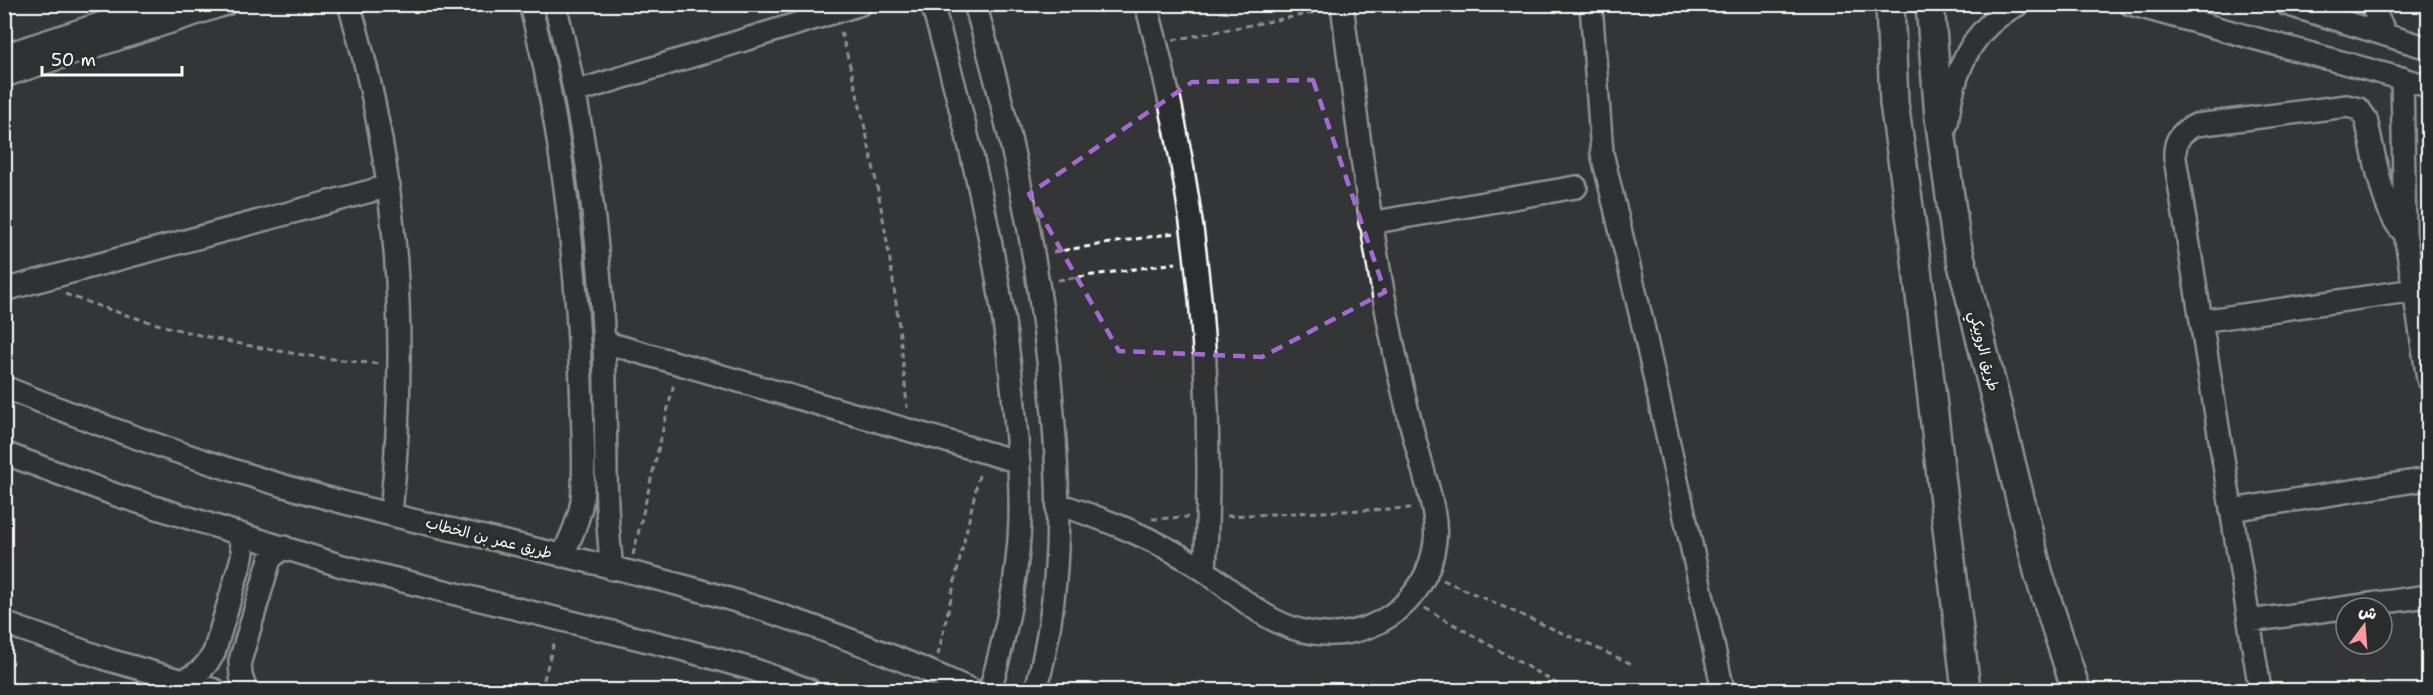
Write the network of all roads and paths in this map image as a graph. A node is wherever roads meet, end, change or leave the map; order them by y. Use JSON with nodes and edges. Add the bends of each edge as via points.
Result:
{"nodes":[{"id":1,"x":162,"y":4,"type":"edge"},
{"id":2,"x":226,"y":4,"type":"edge"},
{"id":3,"x":349,"y":4,"type":"edge"},
{"id":4,"x":530,"y":4,"type":"edge"},
{"id":5,"x":555,"y":4,"type":"edge"},
{"id":6,"x":861,"y":4,"type":"edge"},
{"id":7,"x":933,"y":4,"type":"edge"},
{"id":8,"x":975,"y":4,"type":"edge"},
{"id":9,"x":1146,"y":4,"type":"edge"},
{"id":10,"x":1591,"y":4,"type":"edge"},
{"id":11,"x":1890,"y":4,"type":"edge"},
{"id":12,"x":1930,"y":4,"type":"edge"},
{"id":13,"x":2019,"y":4,"type":"edge"},
{"id":14,"x":2130,"y":4,"type":"edge"},
{"id":15,"x":2286,"y":4,"type":"edge"},
{"id":16,"x":2371,"y":4,"type":"edge"},
{"id":17,"x":1342,"y":6,"type":"edge"},
{"id":18,"x":836,"y":12,"type":"junction"},
{"id":19,"x":2386,"y":35,"type":"junction"},
{"id":20,"x":1157,"y":43,"type":"junction"},
{"id":21,"x":2428,"y":48,"type":"edge"},
{"id":22,"x":4,"y":55,"type":"edge"},
{"id":23,"x":4,"y":76,"type":"edge"},
{"id":24,"x":2402,"y":78,"type":"junction"},
{"id":25,"x":2428,"y":86,"type":"edge"},
{"id":26,"x":575,"y":92,"type":"junction"},
{"id":27,"x":1944,"y":155,"type":"junction"},
{"id":28,"x":389,"y":186,"type":"junction"},
{"id":29,"x":1576,"y":187,"type":"dead end"},
{"id":30,"x":1370,"y":223,"type":"junction"},
{"id":31,"x":1194,"y":230,"type":"junction"},
{"id":32,"x":2405,"y":233,"type":"junction"},
{"id":33,"x":1034,"y":255,"type":"junction"},
{"id":34,"x":1198,"y":259,"type":"junction"},
{"id":35,"x":32,"y":282,"type":"junction"},
{"id":36,"x":1038,"y":284,"type":"junction"},
{"id":37,"x":4,"y":290,"type":"edge"},
{"id":38,"x":2415,"y":290,"type":"junction"},
{"id":39,"x":2201,"y":321,"type":"junction"},
{"id":40,"x":604,"y":342,"type":"junction"},
{"id":41,"x":679,"y":364,"type":"junction"},
{"id":42,"x":401,"y":366,"type":"junction"},
{"id":43,"x":2428,"y":379,"type":"edge"},
{"id":44,"x":4,"y":387,"type":"edge"},
{"id":45,"x":909,"y":430,"type":"junction"},
{"id":46,"x":985,"y":452,"type":"junction"},
{"id":47,"x":4,"y":453,"type":"edge"},
{"id":48,"x":1019,"y":462,"type":"junction"},
{"id":49,"x":2428,"y":479,"type":"edge"},
{"id":50,"x":1058,"y":504,"type":"junction"},
{"id":51,"x":1432,"y":507,"type":"junction"},
{"id":52,"x":2231,"y":510,"type":"junction"},
{"id":53,"x":391,"y":514,"type":"junction"},
{"id":54,"x":1208,"y":517,"type":"junction"},
{"id":55,"x":1109,"y":521,"type":"junction"},
{"id":56,"x":238,"y":533,"type":"junction"},
{"id":57,"x":284,"y":547,"type":"junction"},
{"id":58,"x":562,"y":556,"type":"junction"},
{"id":59,"x":621,"y":571,"type":"junction"},
{"id":60,"x":1205,"y":571,"type":"junction"},
{"id":61,"x":1427,"y":573,"type":"junction"},
{"id":62,"x":2428,"y":596,"type":"edge"},
{"id":63,"x":1411,"y":599,"type":"junction"},
{"id":64,"x":560,"y":620,"type":"junction"},
{"id":65,"x":2249,"y":621,"type":"junction"},
{"id":66,"x":4,"y":623,"type":"edge"},
{"id":67,"x":1632,"y":664,"type":"dead end"},
{"id":68,"x":933,"y":673,"type":"junction"},
{"id":69,"x":181,"y":681,"type":"junction"},
{"id":70,"x":781,"y":685,"type":"edge"},
{"id":71,"x":1967,"y":688,"type":"edge"},
{"id":72,"x":2074,"y":688,"type":"edge"},
{"id":73,"x":215,"y":690,"type":"edge"},
{"id":74,"x":246,"y":690,"type":"edge"},
{"id":75,"x":541,"y":690,"type":"edge"},
{"id":76,"x":809,"y":690,"type":"edge"},
{"id":77,"x":972,"y":690,"type":"edge"},
{"id":78,"x":990,"y":690,"type":"edge"},
{"id":79,"x":1036,"y":690,"type":"edge"},
{"id":80,"x":1568,"y":690,"type":"edge"},
{"id":81,"x":1723,"y":690,"type":"edge"},
{"id":82,"x":2260,"y":690,"type":"edge"}],
"edges":[{"from":1,"to":22,"type":"street"},
{"from":2,"to":23,"type":"street"},
{"from":3,"to":28,"type":"street","via":[[377,112]]},
{"from":4,"to":58,"type":"street","via":[[559,154],[580,342],[582,502]]},
{"from":5,"to":26,"type":"street"},
{"from":6,"to":18,"type":"street"},
{"from":7,"to":48,"type":"street","via":[[987,217],[1007,339]]},
{"from":8,"to":33,"type":"street","via":[[1000,89]]},
{"from":9,"to":20,"type":"street"},
{"from":10,"to":81,"type":"street","via":[[1602,153]]},
{"from":11,"to":71,"type":"main road","via":[[1894,103],[1915,247]]},
{"from":12,"to":27,"type":"main road","name":"طريق الروبيكي"},
{"from":13,"to":27,"type":"street","via":[[1986,27],[1957,72]]},
{"from":14,"to":24,"type":"street"},
{"from":15,"to":19,"type":"street"},
{"from":16,"to":19,"type":"street"},
{"from":17,"to":20,"type":"path"},
{"from":17,"to":30,"type":"street"},
{"from":18,"to":26,"type":"street"},
{"from":18,"to":45,"type":"path","via":[[858,94],[890,250]]},
{"from":19,"to":21,"type":"street"},
{"from":20,"to":31,"type":"street"},
{"from":24,"to":25,"type":"street"},
{"from":24,"to":32,"type":"street"},
{"from":26,"to":40,"type":"street","via":[[593,213]]},
{"from":27,"to":72,"type":"main road","name":"طريق الروبيكي","via":[[1956,240],[2039,575]]},
{"from":28,"to":35,"type":"street"},
{"from":28,"to":42,"type":"street","via":[[399,286]]},
{"from":29,"to":30,"type":"street"},
{"from":30,"to":51,"type":"street","via":[[1398,366]]},
{"from":31,"to":33,"type":"path"},
{"from":31,"to":34,"type":"street"},
{"from":32,"to":38,"type":"street"},
{"from":32,"to":39,"type":"street","via":[[2390,213],[2366,119],[2359,109],[2347,106],[2186,129],[2175,147]]},
{"from":33,"to":36,"type":"street"},
{"from":34,"to":36,"type":"path"},
{"from":34,"to":54,"type":"street","via":[[1208,388]]},
{"from":35,"to":37,"type":"street"},
{"from":35,"to":42,"type":"path","via":[[103,309],[229,342],[325,359]]},
{"from":36,"to":50,"type":"street","via":[[1048,351]]},
{"from":38,"to":39,"type":"street"},
{"from":38,"to":43,"type":"street"},
{"from":39,"to":52,"type":"street"},
{"from":40,"to":41,"type":"street"},
{"from":40,"to":59,"type":"street","via":[[606,504]]},
{"from":41,"to":45,"type":"street"},
{"from":41,"to":59,"type":"path"},
{"from":42,"to":53,"type":"street"},
{"from":44,"to":53,"type":"street","name":"طريق عمر بن الخطاب","via":[[190,458]]},
{"from":45,"to":46,"type":"street"},
{"from":46,"to":48,"type":"street"},
{"from":46,"to":68,"type":"path"},
{"from":47,"to":56,"type":"street","via":[[116,495]]},
{"from":48,"to":78,"type":"street","via":[[1015,582]]},
{"from":49,"to":52,"type":"street"},
{"from":50,"to":55,"type":"street"},
{"from":50,"to":79,"type":"street","via":[[1055,594]]},
{"from":51,"to":54,"type":"path"},
{"from":51,"to":61,"type":"street","via":[[1435,540]]},
{"from":52,"to":65,"type":"street"},
{"from":53,"to":58,"type":"street","name":"طريق عمر بن الخطاب"},
{"from":54,"to":55,"type":"path"},
{"from":54,"to":60,"type":"street"},
{"from":55,"to":60,"type":"street","via":[[1158,543]]},
{"from":56,"to":57,"type":"street"},
{"from":56,"to":69,"type":"street","via":[[242,542],[241,561],[214,653],[207,666]]},
{"from":57,"to":64,"type":"street","via":[[342,566]]},
{"from":57,"to":74,"type":"street","via":[[276,552],[267,568],[240,661],[240,676]]},
{"from":58,"to":59,"type":"street","name":"طريق عمر بن الخطاب"},
{"from":59,"to":68,"type":"street","name":"طريق عمر بن الخطاب","via":[[784,616]]},
{"from":60,"to":63,"type":"street","via":[[1266,617],[1302,631],[1341,635],[1380,624]]},
{"from":61,"to":63,"type":"street"},
{"from":61,"to":67,"type":"path"},
{"from":62,"to":65,"type":"street"},
{"from":63,"to":80,"type":"path"},
{"from":64,"to":70,"type":"street","via":[[755,670]]},
{"from":64,"to":75,"type":"path"},
{"from":65,"to":82,"type":"street"},
{"from":66,"to":69,"type":"street"},
{"from":68,"to":77,"type":"street","name":"طريق عمر بن الخطاب"},
{"from":69,"to":73,"type":"street"},
{"from":70,"to":76,"type":"street"}]}
